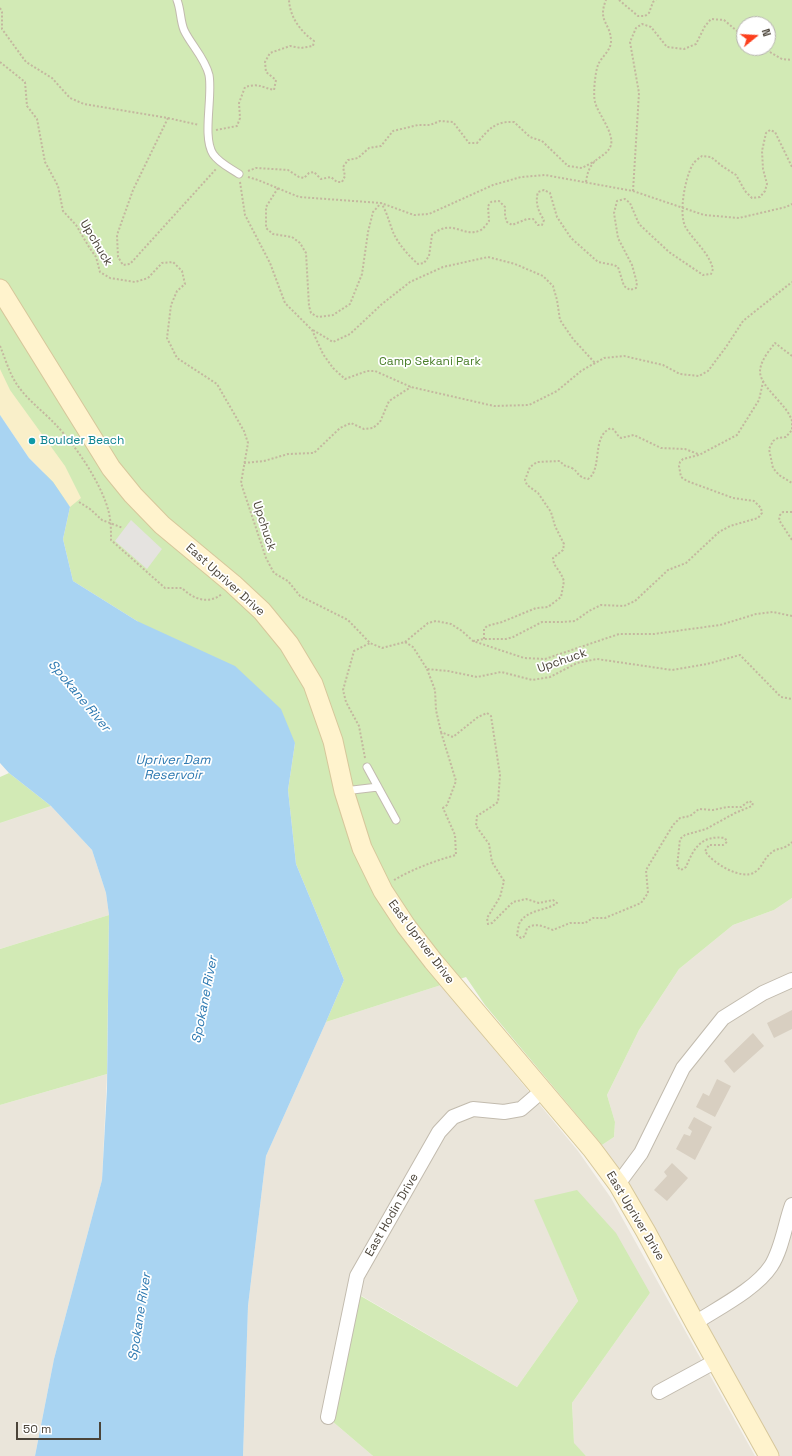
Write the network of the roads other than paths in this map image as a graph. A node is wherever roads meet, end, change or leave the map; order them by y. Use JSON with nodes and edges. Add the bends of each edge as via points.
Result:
{"nodes":[{"id":1,"x":177,"y":0,"type":"edge"},
{"id":2,"x":239,"y":174,"type":"road end"},
{"id":3,"x":0,"y":289,"type":"edge"},
{"id":4,"x":367,"y":767,"type":"road end"},
{"id":5,"x":378,"y":787,"type":"junction"},
{"id":6,"x":344,"y":791,"type":"junction"},
{"id":7,"x":396,"y":820,"type":"dead end"},
{"id":8,"x":792,"y":980,"type":"edge"},
{"id":9,"x":542,"y":1090,"type":"junction"},
{"id":10,"x":618,"y":1184,"type":"junction"},
{"id":11,"x":792,"y":1204,"type":"edge"},
{"id":12,"x":695,"y":1323,"type":"junction"},
{"id":13,"x":716,"y":1361,"type":"junction"},
{"id":14,"x":659,"y":1392,"type":"dead end"},
{"id":15,"x":328,"y":1417,"type":"dead end"},
{"id":16,"x":769,"y":1456,"type":"edge"}],
"edges":[{"from":1,"to":2,"type":"lane","via":[[181,8],[184,29],[209,76],[207,140],[212,153],[221,163]]},
{"from":3,"to":6,"type":"main road","name":"East Upriver Drive","via":[[111,468],[162,525],[262,611],[289,644],[313,684],[333,741]]},
{"from":4,"to":5,"type":"lane"},
{"from":5,"to":6,"type":"lane"},
{"from":5,"to":7,"type":"lane"},
{"from":6,"to":9,"type":"main road","name":"East Upriver Drive","via":[[362,848],[383,891],[406,926]]},
{"from":8,"to":10,"type":"street","via":[[762,993],[723,1018],[683,1068],[641,1153]]},
{"from":9,"to":10,"type":"main road","name":"East Upriver Drive"},
{"from":9,"to":15,"type":"street","name":"East Hodin Drive","via":[[521,1109],[504,1112],[472,1109],[453,1117],[439,1132],[357,1276]]},
{"from":10,"to":12,"type":"main road","name":"East Upriver Drive"},
{"from":11,"to":12,"type":"street","via":[[783,1238],[771,1266],[754,1285]]},
{"from":12,"to":13,"type":"main road","name":"East Upriver Drive"},
{"from":13,"to":14,"type":"street"},
{"from":13,"to":16,"type":"main road","name":"East Upriver Drive"}]}
